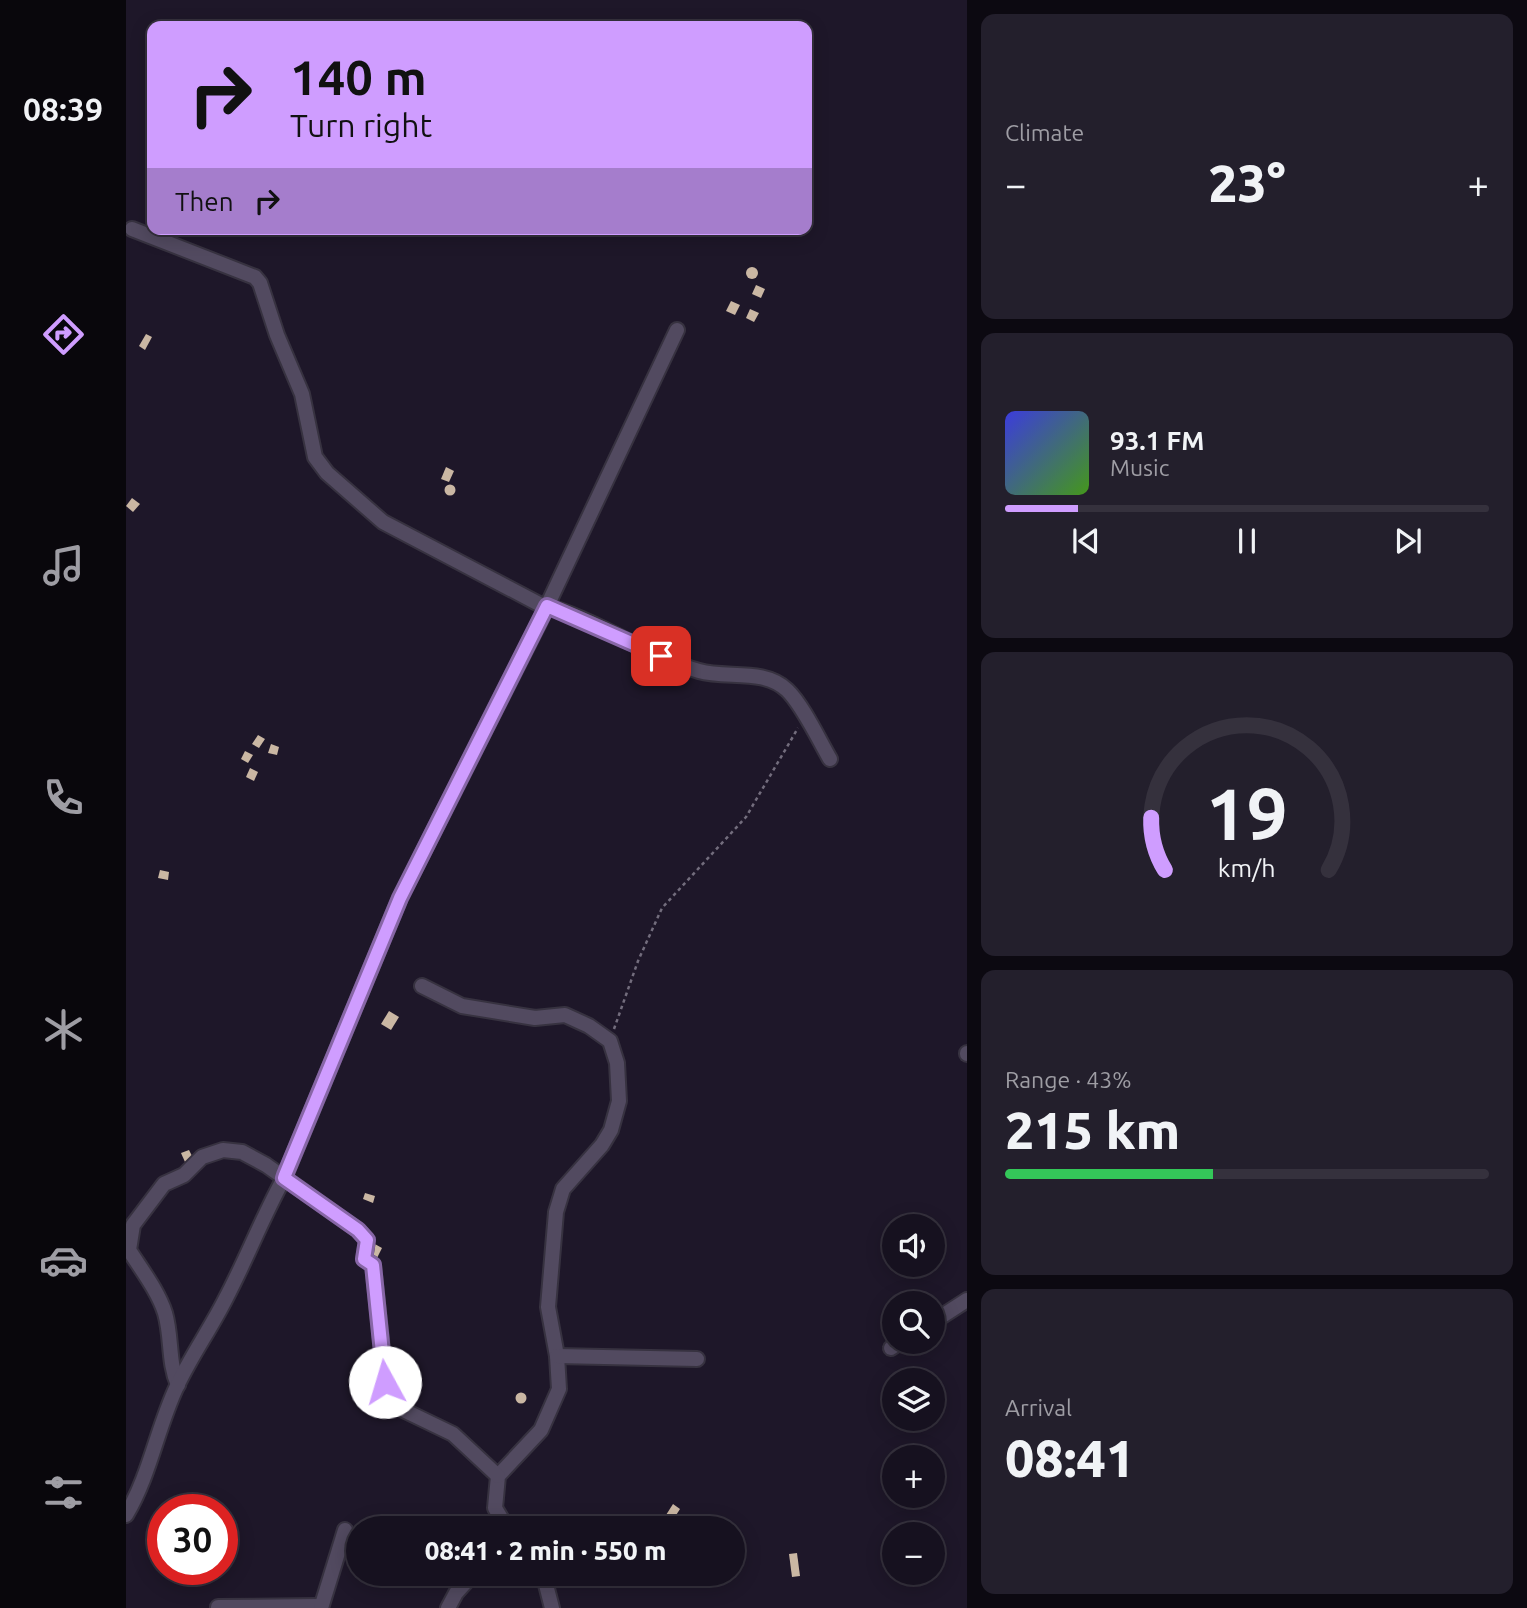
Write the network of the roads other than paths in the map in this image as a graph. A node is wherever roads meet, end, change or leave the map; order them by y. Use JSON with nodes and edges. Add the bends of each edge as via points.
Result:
{"nodes":[{"id":1,"x":132,"y":229,"type":"dead end"},
{"id":2,"x":147,"y":235,"type":"edge"},
{"id":3,"x":147,"y":235,"type":"edge"},
{"id":4,"x":677,"y":330,"type":"dead end"},
{"id":5,"x":547,"y":606,"type":"junction"},
{"id":6,"x":830,"y":759,"type":"dead end"},
{"id":7,"x":422,"y":986,"type":"dead end"},
{"id":8,"x":284,"y":1178,"type":"junction"},
{"id":9,"x":967,"y":1298,"type":"edge"},
{"id":10,"x":945,"y":1314,"type":"edge"},
{"id":11,"x":557,"y":1356,"type":"junction"},
{"id":12,"x":697,"y":1359,"type":"dead end"},
{"id":13,"x":178,"y":1384,"type":"junction"},
{"id":14,"x":498,"y":1476,"type":"junction"},
{"id":15,"x":126,"y":1515,"type":"edge"},
{"id":16,"x":500,"y":1516,"type":"edge"},
{"id":17,"x":345,"y":1530,"type":"dead end"},
{"id":18,"x":463,"y":1586,"type":"edge"},
{"id":19,"x":546,"y":1586,"type":"edge"},
{"id":20,"x":218,"y":1607,"type":"edge"},
{"id":21,"x":321,"y":1607,"type":"edge"},
{"id":22,"x":448,"y":1608,"type":"edge"},
{"id":23,"x":552,"y":1608,"type":"edge"}],
"edges":[{"from":1,"to":2,"type":"street"},
{"from":3,"to":5,"type":"street","via":[[255,277],[260,283],[302,394],[315,457],[327,473],[383,522]]},
{"from":4,"to":5,"type":"street"},
{"from":5,"to":6,"type":"street","via":[[700,671],[762,677],[787,690]]},
{"from":5,"to":8,"type":"street","via":[[400,898]]},
{"from":7,"to":11,"type":"street","via":[[463,1006],[535,1018],[565,1015],[610,1041],[617,1063],[618,1101],[611,1130],[563,1189],[556,1212],[548,1307]]},
{"from":8,"to":13,"type":"street","via":[[228,1296]]},
{"from":8,"to":13,"type":"street","via":[[242,1152],[223,1150],[201,1157],[184,1175],[164,1184],[133,1225],[129,1250],[164,1310],[172,1372]]},
{"from":8,"to":14,"type":"street","via":[[367,1240],[364,1259],[373,1265],[387,1395],[396,1406],[453,1434]]},
{"from":9,"to":10,"type":"street"},
{"from":11,"to":12,"type":"street"},
{"from":11,"to":14,"type":"street","via":[[559,1389],[553,1407],[541,1430]]},
{"from":13,"to":15,"type":"street","via":[[141,1489]]},
{"from":14,"to":16,"type":"street","via":[[495,1508]]},
{"from":17,"to":21,"type":"street"},
{"from":18,"to":22,"type":"street"},
{"from":19,"to":23,"type":"street"},
{"from":20,"to":21,"type":"street"}]}
